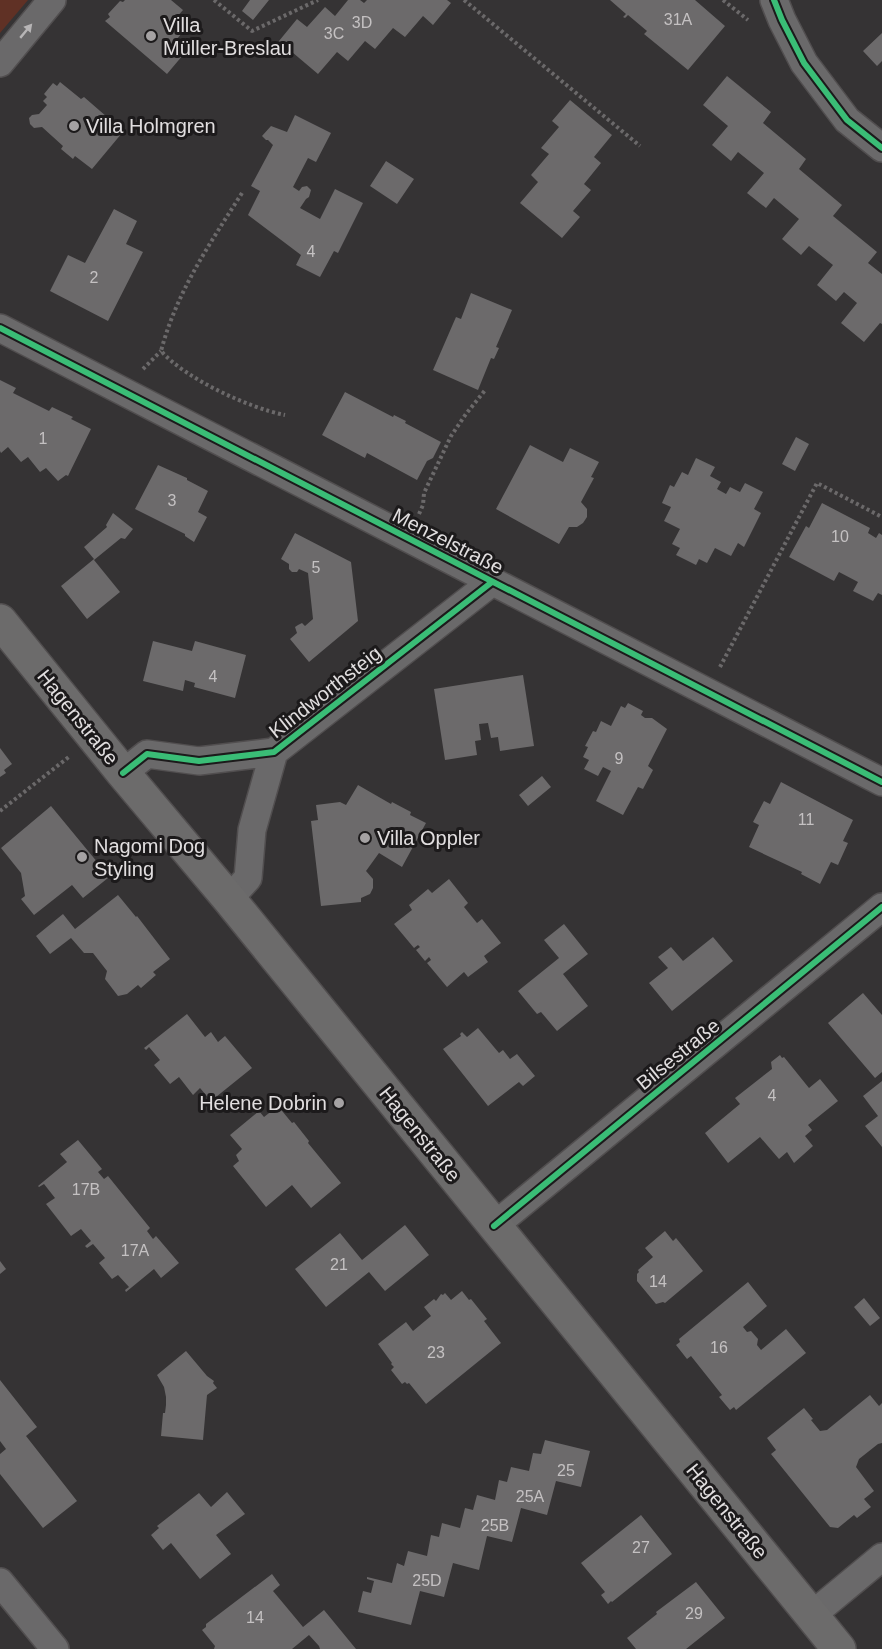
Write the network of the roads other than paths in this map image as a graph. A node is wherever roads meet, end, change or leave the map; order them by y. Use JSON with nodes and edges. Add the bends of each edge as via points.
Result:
{"nodes":[{"id":1,"x":52,"y":0,"type":"edge"},
{"id":2,"x":774,"y":0,"type":"edge"},
{"id":3,"x":0,"y":63,"type":"edge"},
{"id":4,"x":882,"y":148,"type":"edge"},
{"id":5,"x":0,"y":328,"type":"edge"},
{"id":6,"x":492,"y":582,"type":"junction"},
{"id":7,"x":0,"y":621,"type":"edge"},
{"id":8,"x":274,"y":752,"type":"junction"},
{"id":9,"x":123,"y":773,"type":"junction"},
{"id":10,"x":882,"y":782,"type":"edge"},
{"id":11,"x":229,"y":899,"type":"junction"},
{"id":12,"x":882,"y":908,"type":"edge"},
{"id":13,"x":494,"y":1226,"type":"junction"},
{"id":14,"x":882,"y":1557,"type":"edge"},
{"id":15,"x":0,"y":1582,"type":"edge"},
{"id":16,"x":812,"y":1615,"type":"junction"},
{"id":17,"x":55,"y":1649,"type":"edge"},
{"id":18,"x":839,"y":1649,"type":"edge"}],
"edges":[{"from":3,"to":1,"type":"street","one_way":true},
{"from":2,"to":4,"type":"street","via":[[804,63],[847,120]]},
{"from":5,"to":6,"type":"street","name":"Menzelstraße"},
{"from":6,"to":8,"type":"street","name":"Klindworthsteig"},
{"from":6,"to":10,"type":"street","name":"Menzelstraße"},
{"from":7,"to":9,"type":"main road","name":"Hagenstraße"},
{"from":8,"to":9,"type":"street","name":"Klindworthsteig","via":[[199,761],[147,754]]},
{"from":8,"to":11,"type":"street","name":"Klindworthsteig","via":[[252,830],[248,878]]},
{"from":9,"to":11,"type":"main road","name":"Hagenstraße"},
{"from":11,"to":13,"type":"main road","name":"Hagenstraße"},
{"from":12,"to":13,"type":"street","name":"Bilsestraße"},
{"from":13,"to":16,"type":"main road","name":"Hagenstraße"},
{"from":14,"to":16,"type":"street"},
{"from":15,"to":17,"type":"street"},
{"from":16,"to":18,"type":"main road","name":"Hagenstraße"}]}
